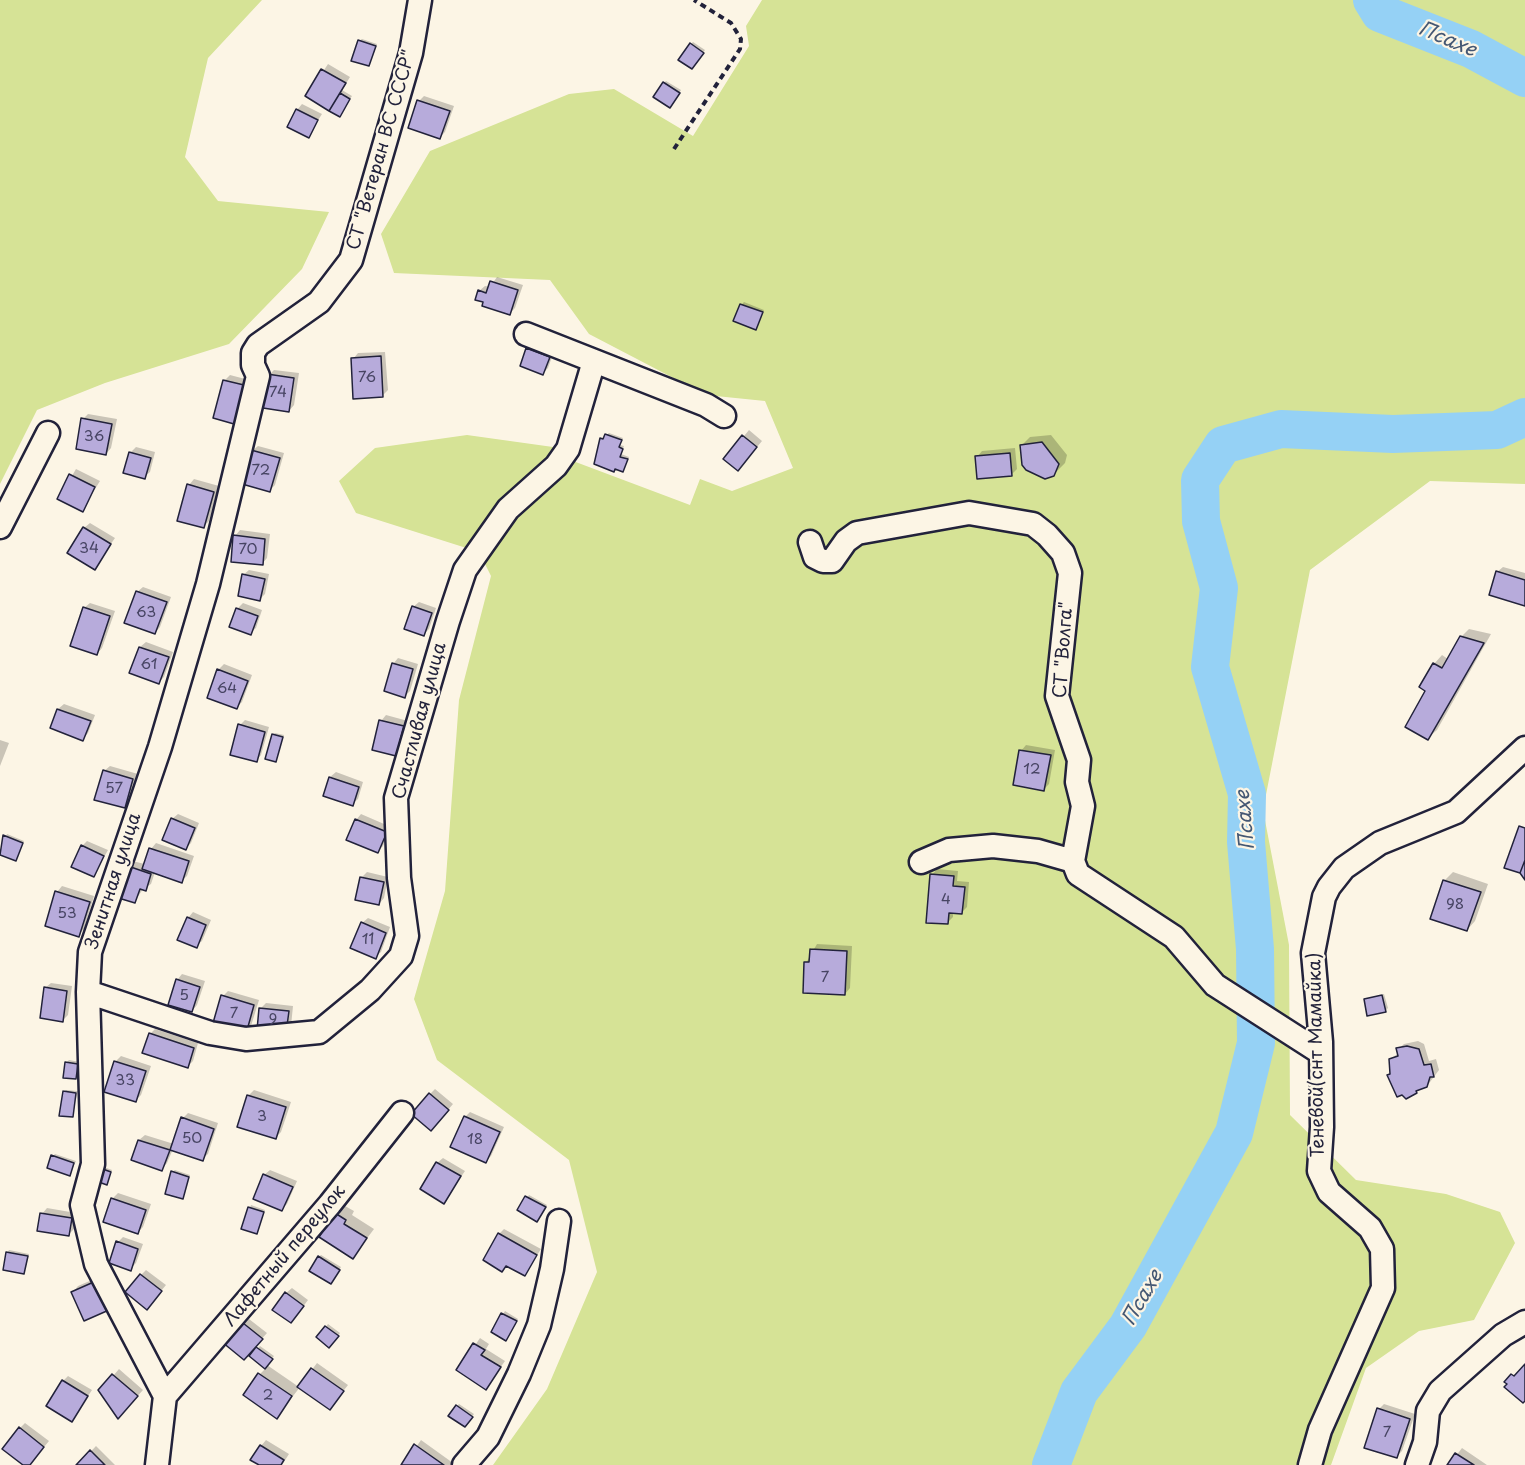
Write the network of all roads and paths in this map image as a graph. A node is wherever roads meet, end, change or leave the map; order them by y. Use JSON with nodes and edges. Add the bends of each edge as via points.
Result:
{"nodes":[{"id":1,"x":420,"y":0,"type":"edge"},
{"id":2,"x":694,"y":0,"type":"edge"},
{"id":3,"x":674,"y":149,"type":"dead end"},
{"id":4,"x":526,"y":334,"type":"dead end"},
{"id":5,"x":594,"y":361,"type":"junction"},
{"id":6,"x":253,"y":365,"type":"joint"},
{"id":7,"x":724,"y":416,"type":"dead end"},
{"id":8,"x":48,"y":433,"type":"dead end"},
{"id":9,"x":0,"y":527,"type":"edge"},
{"id":10,"x":810,"y":542,"type":"dead end"},
{"id":11,"x":1525,"y":748,"type":"edge"},
{"id":12,"x":1073,"y":861,"type":"junction"},
{"id":13,"x":921,"y":862,"type":"dead end"},
{"id":14,"x":88,"y":992,"type":"junction"},
{"id":15,"x":1321,"y":1053,"type":"junction"},
{"id":16,"x":402,"y":1113,"type":"dead end"},
{"id":17,"x":559,"y":1221,"type":"dead end"},
{"id":18,"x":1525,"y":1322,"type":"edge"},
{"id":19,"x":165,"y":1396,"type":"junction"},
{"id":20,"x":157,"y":1465,"type":"edge"},
{"id":21,"x":464,"y":1465,"type":"edge"},
{"id":22,"x":1310,"y":1465,"type":"edge"},
{"id":23,"x":1417,"y":1465,"type":"edge"}],
"edges":[{"from":1,"to":6,"type":"street","name":"СТ \"Ветеран ВС СССР\"","via":[[411,53],[351,260],[319,302],[258,345]]},
{"from":2,"to":3,"type":"path","via":[[730,23],[741,39],[740,49]]},
{"from":4,"to":5,"type":"street"},
{"from":5,"to":7,"type":"street","via":[[706,405]]},
{"from":5,"to":14,"type":"street","name":"Счастливая улица","via":[[568,449],[556,466],[508,509],[465,570],[447,621],[396,798],[399,878],[407,936],[401,956],[370,990],[319,1032],[246,1039],[210,1033]]},
{"from":6,"to":14,"type":"street","name":"Зенитная улица","via":[[258,376],[208,584],[160,747],[90,952]]},
{"from":8,"to":9,"type":"street"},
{"from":10,"to":12,"type":"street","name":"СТ \"Волга\"","via":[[815,557],[832,561],[857,533],[969,513],[1033,524],[1063,552],[1070,573],[1057,696],[1079,760],[1077,782],[1083,806]]},
{"from":11,"to":15,"type":"street","name":"Теневой(снт Мамайка)","via":[[1456,812],[1380,843],[1344,868],[1329,887],[1313,953]]},
{"from":12,"to":13,"type":"street","via":[[1038,851],[993,846],[949,850]]},
{"from":12,"to":15,"type":"street","via":[[1078,874],[1174,937],[1215,985]]},
{"from":14,"to":19,"type":"street","name":"Зенитная улица","via":[[93,1164],[81,1205],[96,1264]]},
{"from":15,"to":22,"type":"street","name":"Теневой(снт Мамайка)","via":[[1319,1171],[1329,1192],[1370,1228],[1382,1249],[1383,1288],[1320,1430]]},
{"from":16,"to":19,"type":"street","name":"Лафетный переулок","via":[[330,1204]]},
{"from":17,"to":21,"type":"street","via":[[539,1325],[488,1437]]},
{"from":18,"to":23,"type":"street","via":[[1503,1335],[1440,1391],[1428,1412],[1425,1442]]},
{"from":19,"to":20,"type":"street"}]}
